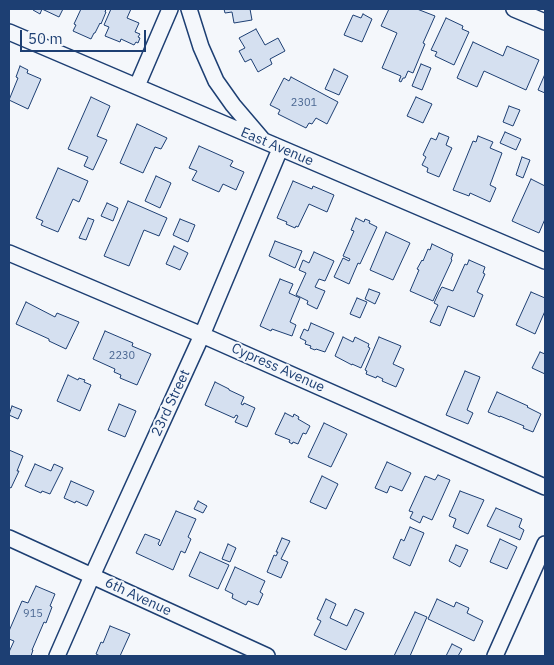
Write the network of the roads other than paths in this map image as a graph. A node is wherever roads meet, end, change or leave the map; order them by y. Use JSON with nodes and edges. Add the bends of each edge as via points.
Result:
{"nodes":[{"id":1,"x":170,"y":9,"type":"edge"},
{"id":2,"x":189,"y":9,"type":"edge"},
{"id":3,"x":514,"y":9,"type":"edge"},
{"id":4,"x":545,"y":22,"type":"edge"},
{"id":5,"x":9,"y":32,"type":"edge"},
{"id":6,"x":137,"y":86,"type":"junction"},
{"id":7,"x":264,"y":141,"type":"junction"},
{"id":8,"x":280,"y":149,"type":"junction"},
{"id":9,"x":9,"y":253,"type":"edge"},
{"id":10,"x":545,"y":261,"type":"edge"},
{"id":11,"x":202,"y":335,"type":"junction"},
{"id":12,"x":545,"y":487,"type":"edge"},
{"id":13,"x":9,"y":538,"type":"edge"},
{"id":14,"x":545,"y":544,"type":"edge"},
{"id":15,"x":92,"y":576,"type":"junction"},
{"id":16,"x":57,"y":656,"type":"edge"},
{"id":17,"x":267,"y":656,"type":"edge"},
{"id":18,"x":495,"y":656,"type":"edge"}],
"edges":[{"from":1,"to":6,"type":"street"},
{"from":2,"to":7,"type":"street","via":[[216,81]]},
{"from":3,"to":4,"type":"street"},
{"from":5,"to":6,"type":"street","name":"East Avenue"},
{"from":6,"to":7,"type":"street","name":"East Avenue"},
{"from":7,"to":8,"type":"street","name":"East Avenue"},
{"from":8,"to":10,"type":"street","name":"East Avenue"},
{"from":8,"to":11,"type":"street","name":"23rd Street"},
{"from":9,"to":11,"type":"street","name":"Cypress Avenue"},
{"from":11,"to":12,"type":"street","name":"Cypress Avenue"},
{"from":11,"to":15,"type":"street","name":"23rd Street"},
{"from":13,"to":15,"type":"street","name":"6th Avenue"},
{"from":14,"to":18,"type":"street"},
{"from":15,"to":16,"type":"street","name":"23rd Street"},
{"from":15,"to":17,"type":"street","name":"6th Avenue"}]}
